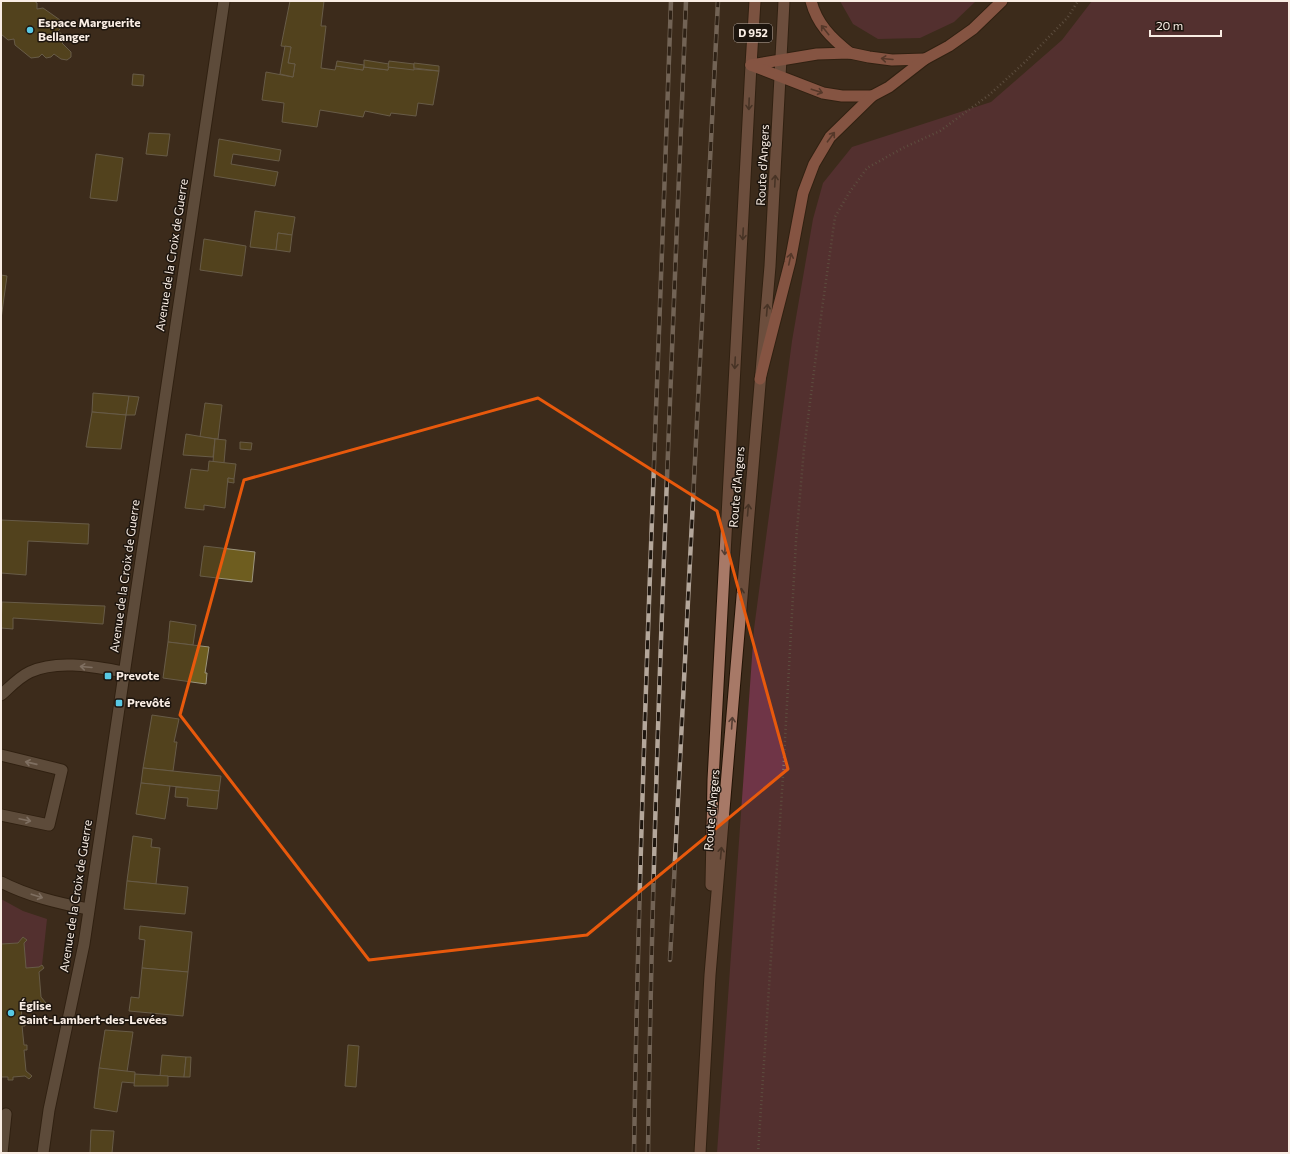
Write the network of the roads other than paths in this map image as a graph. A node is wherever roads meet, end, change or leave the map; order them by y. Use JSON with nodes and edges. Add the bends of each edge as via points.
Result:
{"nodes":[{"id":1,"x":224,"y":1,"type":"edge"},
{"id":2,"x":755,"y":1,"type":"edge"},
{"id":3,"x":784,"y":1,"type":"edge"},
{"id":4,"x":811,"y":1,"type":"edge"},
{"id":5,"x":1002,"y":1,"type":"edge"},
{"id":6,"x":850,"y":53,"type":"junction"},
{"id":7,"x":781,"y":59,"type":"junction"},
{"id":8,"x":925,"y":59,"type":"junction"},
{"id":9,"x":751,"y":65,"type":"junction"},
{"id":10,"x":780,"y":77,"type":"junction"},
{"id":11,"x":872,"y":96,"type":"junction"},
{"id":12,"x":760,"y":379,"type":"junction"},
{"id":13,"x":124,"y":672,"type":"junction"},
{"id":14,"x":1,"y":695,"type":"edge"},
{"id":15,"x":1,"y":755,"type":"edge"},
{"id":16,"x":1,"y":815,"type":"edge"},
{"id":17,"x":1,"y":882,"type":"edge"},
{"id":18,"x":88,"y":909,"type":"junction"},
{"id":19,"x":710,"y":975,"type":"junction"},
{"id":20,"x":6,"y":1114,"type":"dead end"},
{"id":21,"x":2,"y":1153,"type":"edge"},
{"id":22,"x":43,"y":1153,"type":"edge"},
{"id":23,"x":700,"y":1153,"type":"edge"}],
"edges":[{"from":1,"to":13,"type":"street","name":"Avenue de la Croix de Guerre"},
{"from":2,"to":9,"type":"main road","name":"Route d'Angers","number":"D 952"},
{"from":3,"to":7,"type":"main road","name":"Route d'Angers","number":"D 952"},
{"from":6,"to":4,"type":"highway","one_way":true,"via":[[822,28]]},
{"from":5,"to":8,"type":"highway","via":[[972,29]]},
{"from":6,"to":7,"type":"highway"},
{"from":8,"to":6,"type":"highway","one_way":true,"via":[[892,60]]},
{"from":7,"to":9,"type":"highway"},
{"from":7,"to":10,"type":"main road","name":"Route d'Angers","number":"D 952"},
{"from":8,"to":11,"type":"highway","via":[[889,87]]},
{"from":9,"to":10,"type":"highway"},
{"from":9,"to":19,"type":"main road","name":"Route d'Angers","number":"D 952","one_way":true,"via":[[713,780]]},
{"from":10,"to":11,"type":"highway","one_way":true,"via":[[823,93]]},
{"from":12,"to":10,"type":"main road","name":"Route d'Angers","number":"D 952","one_way":true,"via":[[770,266]]},
{"from":12,"to":11,"type":"highway","one_way":true,"via":[[790,262],[804,193],[814,164],[830,137]]},
{"from":19,"to":12,"type":"main road","name":"Route d'Angers","number":"D 952","one_way":true},
{"from":13,"to":14,"type":"street","one_way":true,"via":[[80,666],[40,668],[29,673]]},
{"from":13,"to":18,"type":"street","name":"Avenue de la Croix de Guerre"},
{"from":16,"to":15,"type":"street","one_way":true,"via":[[49,825],[62,770]]},
{"from":17,"to":18,"type":"street","one_way":true,"via":[[54,902]]},
{"from":18,"to":22,"type":"street","name":"Avenue de la Croix de Guerre","via":[[84,944],[49,1110]]},
{"from":19,"to":23,"type":"main road","name":"Route d'Angers","number":"D 952"},
{"from":20,"to":21,"type":"street"}]}
